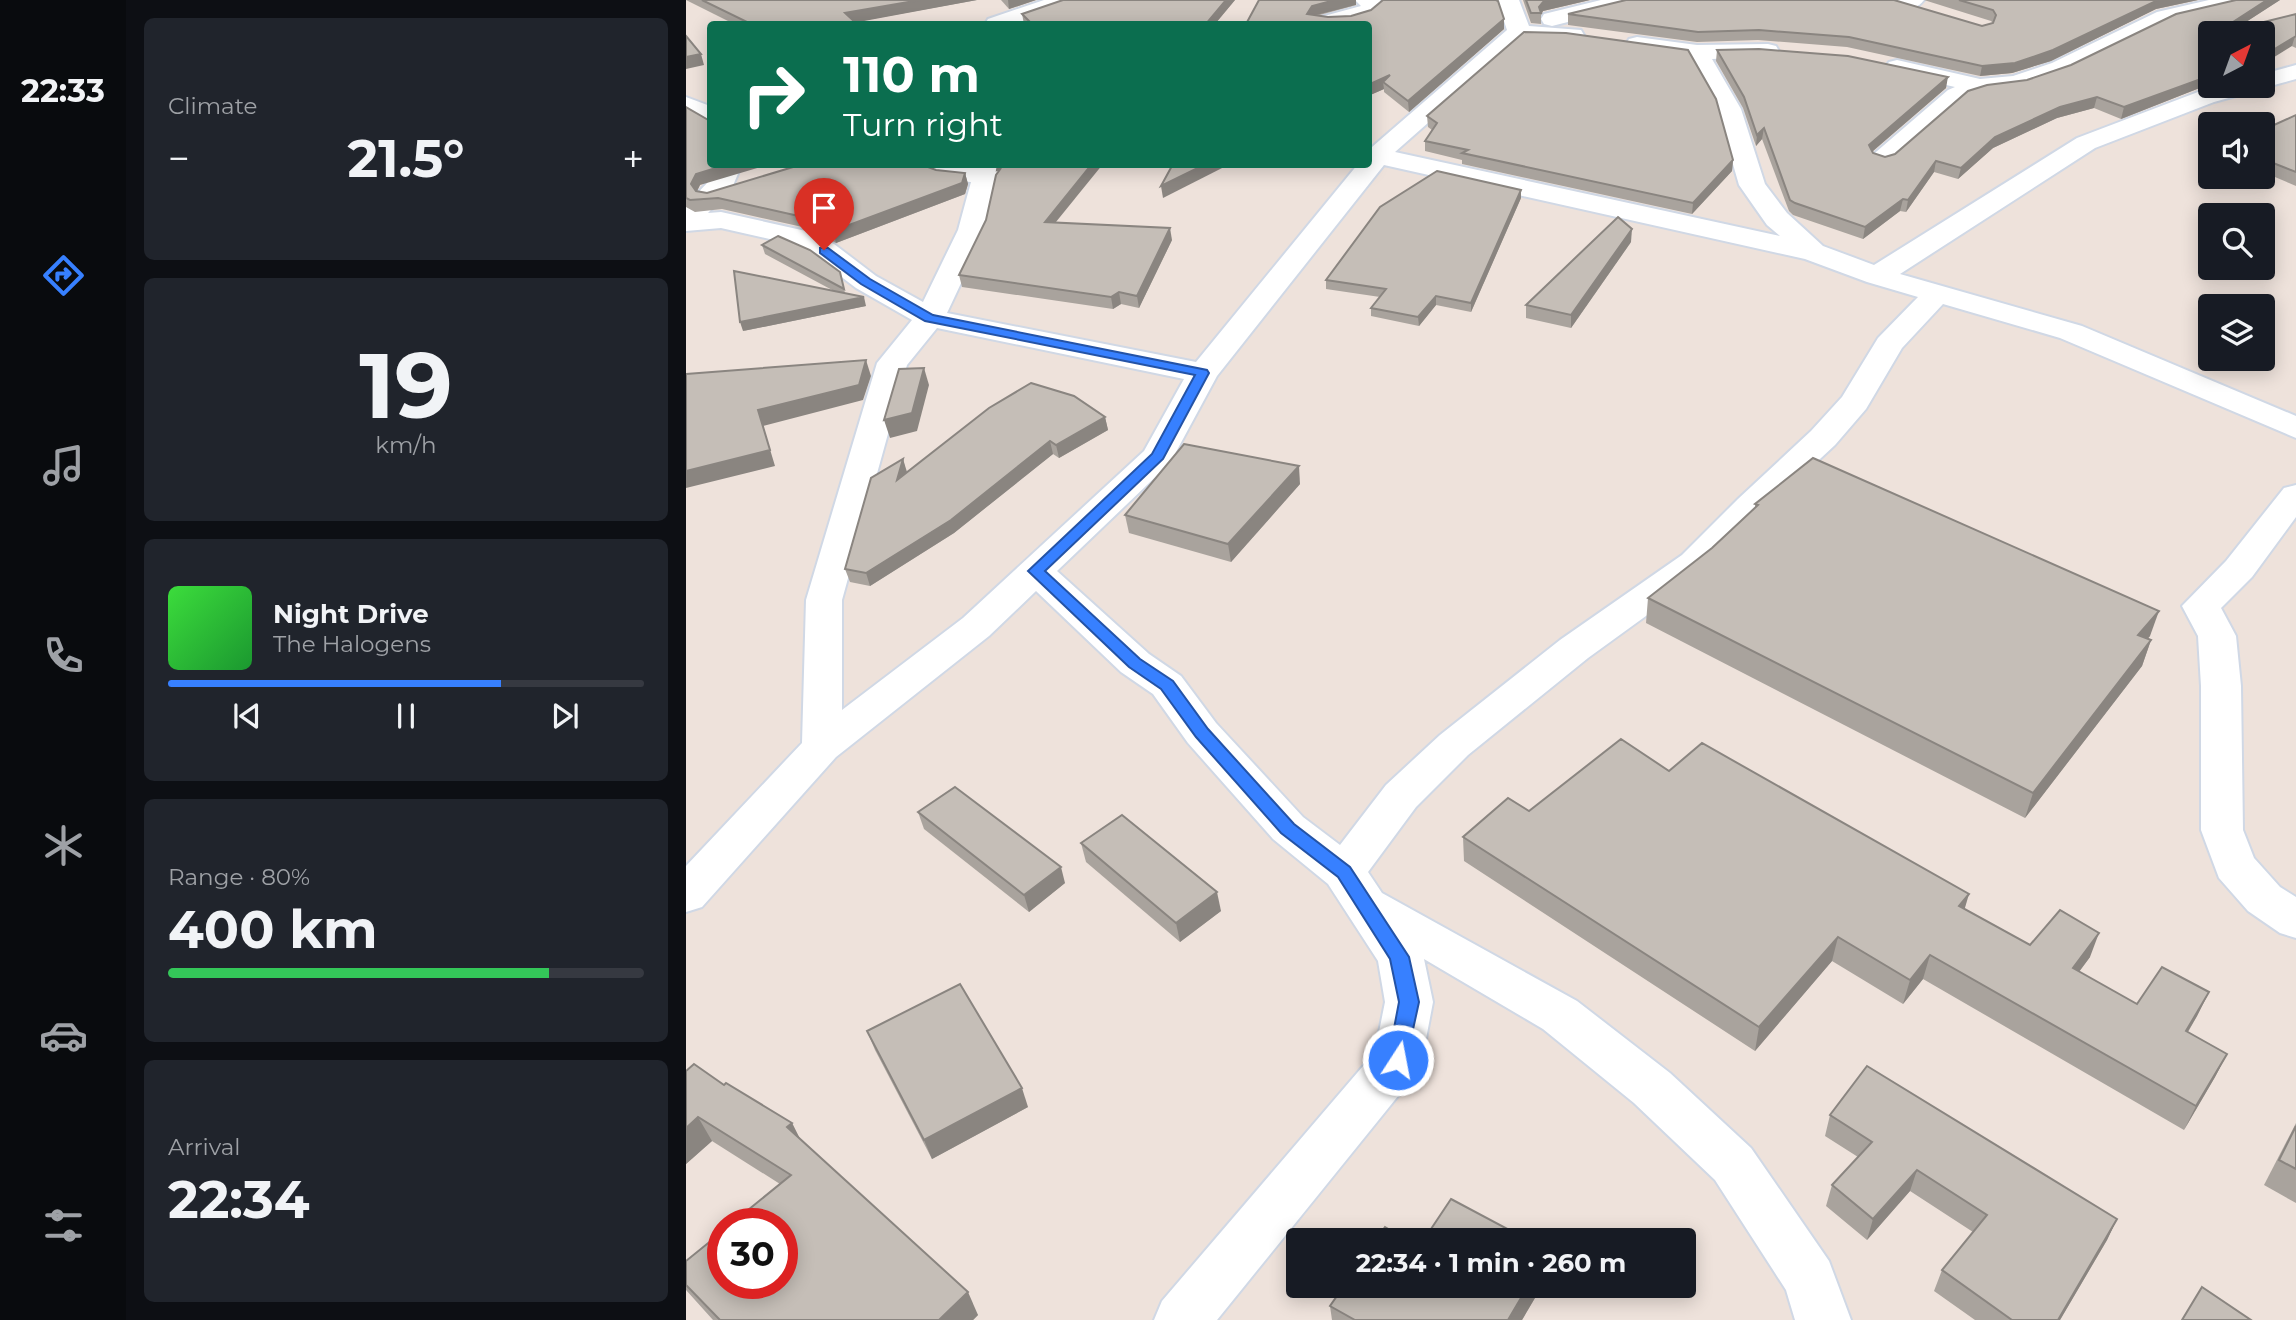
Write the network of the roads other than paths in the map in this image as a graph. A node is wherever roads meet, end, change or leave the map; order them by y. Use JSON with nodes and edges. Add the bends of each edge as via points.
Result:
{"nodes":[{"id":1,"x":1064,"y":0,"type":"edge"},
{"id":2,"x":1366,"y":0,"type":"edge"},
{"id":3,"x":1508,"y":0,"type":"edge"},
{"id":4,"x":1572,"y":0,"type":"edge"},
{"id":5,"x":1627,"y":0,"type":"edge"},
{"id":6,"x":2236,"y":0,"type":"edge"},
{"id":7,"x":1552,"y":19,"type":"junction"},
{"id":8,"x":1004,"y":21,"type":"edge"},
{"id":9,"x":1332,"y":21,"type":"edge"},
{"id":10,"x":1518,"y":28,"type":"junction"},
{"id":11,"x":1592,"y":37,"type":"edge"},
{"id":12,"x":1618,"y":41,"type":"edge"},
{"id":13,"x":1698,"y":52,"type":"junction"},
{"id":14,"x":1796,"y":53,"type":"edge"},
{"id":15,"x":1874,"y":62,"type":"edge"},
{"id":16,"x":2296,"y":72,"type":"edge"},
{"id":17,"x":2275,"y":78,"type":"edge"},
{"id":18,"x":1980,"y":86,"type":"junction"},
{"id":19,"x":2203,"y":98,"type":"edge"},
{"id":20,"x":686,"y":104,"type":"edge"},
{"id":21,"x":707,"y":113,"type":"edge"},
{"id":22,"x":1373,"y":155,"type":"edge"},
{"id":23,"x":1882,"y":158,"type":"edge"},
{"id":24,"x":728,"y":168,"type":"edge"},
{"id":25,"x":934,"y":168,"type":"edge"},
{"id":26,"x":1363,"y":168,"type":"edge"},
{"id":27,"x":987,"y":170,"type":"edge"},
{"id":28,"x":746,"y":185,"type":"edge"},
{"id":29,"x":710,"y":194,"type":"junction"},
{"id":30,"x":686,"y":221,"type":"edge"},
{"id":31,"x":1813,"y":252,"type":"junction"},
{"id":32,"x":1877,"y":276,"type":"junction"},
{"id":33,"x":1938,"y":293,"type":"junction"},
{"id":34,"x":930,"y":318,"type":"junction"},
{"id":35,"x":1203,"y":373,"type":"junction"},
{"id":36,"x":2296,"y":428,"type":"edge"},
{"id":37,"x":2296,"y":495,"type":"edge"},
{"id":38,"x":1036,"y":571,"type":"junction"},
{"id":39,"x":822,"y":747,"type":"junction"},
{"id":40,"x":1354,"y":887,"type":"junction"},
{"id":41,"x":686,"y":895,"type":"edge"},
{"id":42,"x":2296,"y":920,"type":"edge"},
{"id":43,"x":1182,"y":1320,"type":"edge"},
{"id":44,"x":1823,"y":1320,"type":"edge"}],
"edges":[{"from":1,"to":8,"type":"street"},
{"from":2,"to":9,"type":"street","via":[[1375,6],[1369,11]]},
{"from":3,"to":10,"type":"street"},
{"from":4,"to":7,"type":"street"},
{"from":5,"to":7,"type":"street"},
{"from":6,"to":18,"type":"street","via":[[2165,17],[2060,68],[2016,83]]},
{"from":7,"to":10,"type":"street"},
{"from":10,"to":11,"type":"street"},
{"from":10,"to":22,"type":"street"},
{"from":12,"to":13,"type":"street"},
{"from":13,"to":14,"type":"street"},
{"from":13,"to":31,"type":"street","via":[[1729,109],[1752,185],[1777,219]]},
{"from":15,"to":18,"type":"street"},
{"from":16,"to":17,"type":"street"},
{"from":18,"to":23,"type":"street","via":[[1956,95]]},
{"from":19,"to":32,"type":"street","via":[[2087,143]]},
{"from":20,"to":21,"type":"street"},
{"from":22,"to":31,"type":"street"},
{"from":24,"to":29,"type":"street"},
{"from":25,"to":27,"type":"street","via":[[943,172]]},
{"from":26,"to":35,"type":"street"},
{"from":27,"to":34,"type":"street","via":[[972,230]]},
{"from":28,"to":29,"type":"street"},
{"from":29,"to":30,"type":"street"},
{"from":30,"to":34,"type":"street","via":[[721,220],[796,237]]},
{"from":31,"to":32,"type":"street"},
{"from":32,"to":33,"type":"street"},
{"from":33,"to":36,"type":"street","via":[[2071,332]]},
{"from":33,"to":40,"type":"street","via":[[1889,344],[1855,402],[1823,438],[1695,563],[1574,649],[1454,745],[1401,796]]},
{"from":34,"to":35,"type":"street"},
{"from":34,"to":39,"type":"street","via":[[891,363],[824,600]]},
{"from":35,"to":38,"type":"street","via":[[1158,456]]},
{"from":37,"to":42,"type":"street","via":[[2239,569],[2200,606],[2217,636],[2222,830],[2235,866],[2264,899]]},
{"from":38,"to":39,"type":"street","via":[[976,627]]},
{"from":38,"to":40,"type":"street","via":[[1135,663],[1167,685],[1202,733],[1287,828]]},
{"from":39,"to":41,"type":"street"},
{"from":40,"to":43,"type":"street","via":[[1400,957],[1409,1002],[1398,1060]]},
{"from":40,"to":44,"type":"street","via":[[1560,1015],[1652,1088],[1732,1164],[1810,1279]]}]}
